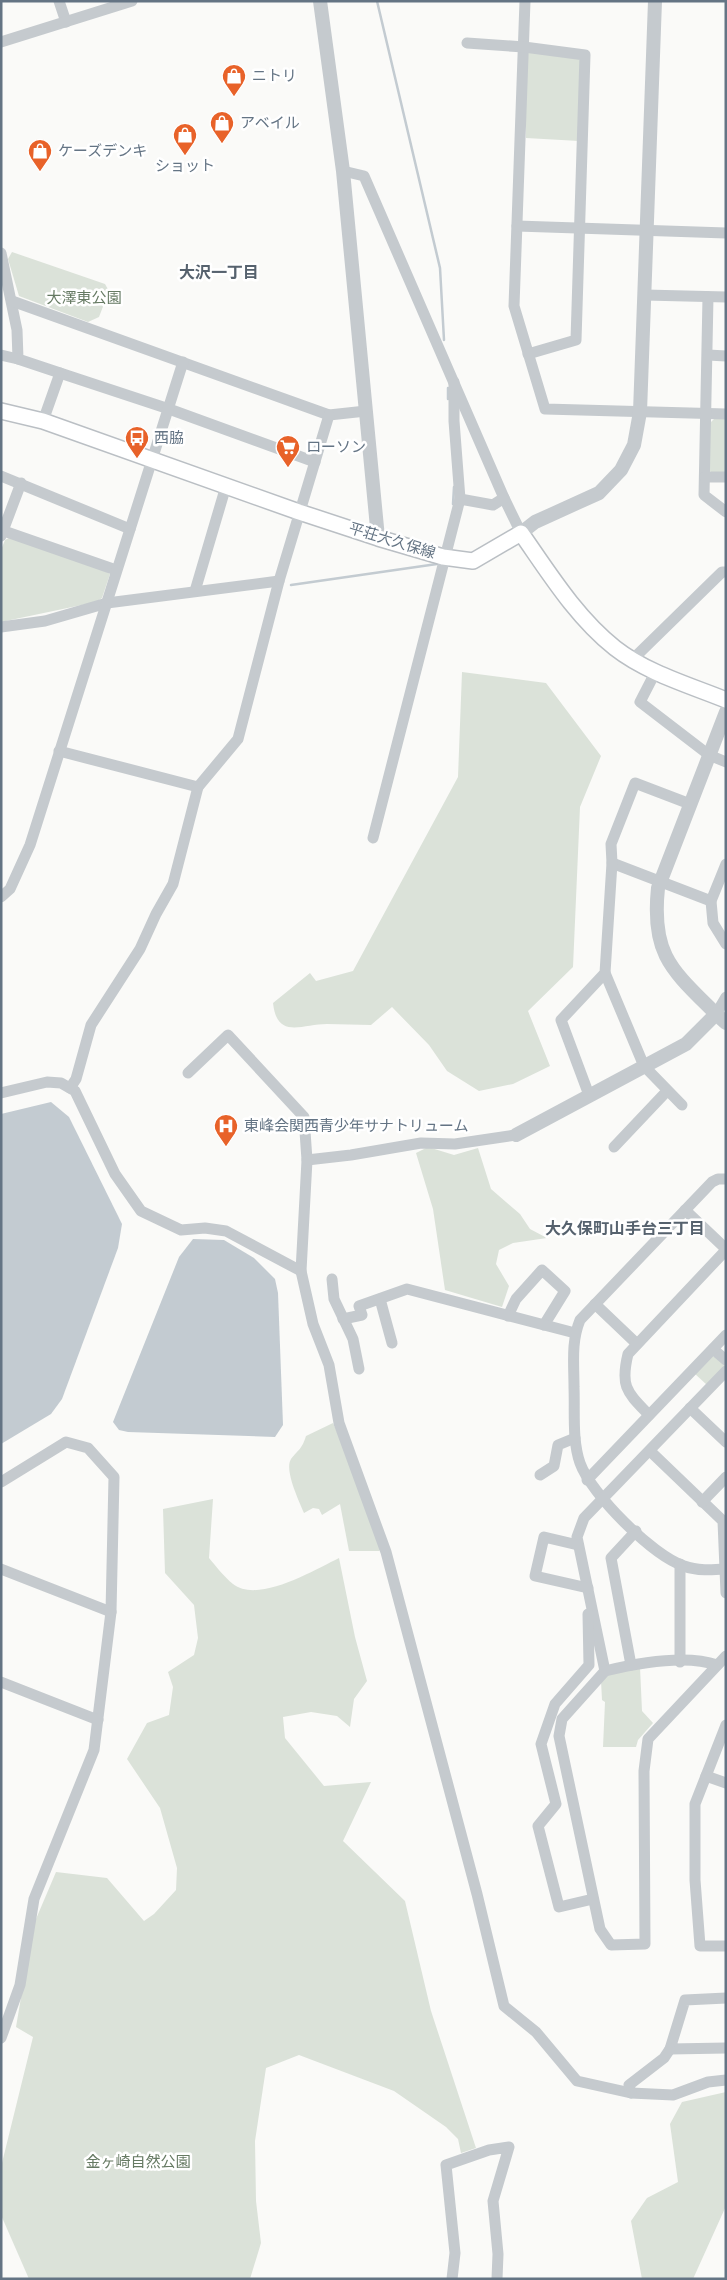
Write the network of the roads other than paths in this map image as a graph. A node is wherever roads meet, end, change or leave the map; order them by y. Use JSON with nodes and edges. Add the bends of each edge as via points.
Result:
{"nodes":[{"id":1,"x":59,"y":1,"type":"edge"},
{"id":2,"x":132,"y":1,"type":"edge"},
{"id":3,"x":320,"y":1,"type":"edge"},
{"id":4,"x":524,"y":1,"type":"edge"},
{"id":5,"x":655,"y":1,"type":"edge"},
{"id":6,"x":66,"y":22,"type":"junction"},
{"id":7,"x":1,"y":42,"type":"edge"},
{"id":8,"x":467,"y":43,"type":"dead end"},
{"id":9,"x":524,"y":47,"type":"junction"},
{"id":10,"x":343,"y":171,"type":"junction"},
{"id":11,"x":517,"y":226,"type":"junction"},
{"id":12,"x":579,"y":229,"type":"junction"},
{"id":13,"x":647,"y":230,"type":"junction"},
{"id":14,"x":726,"y":233,"type":"edge"},
{"id":15,"x":1,"y":253,"type":"edge"},
{"id":16,"x":645,"y":295,"type":"junction"},
{"id":17,"x":708,"y":297,"type":"junction"},
{"id":18,"x":726,"y":298,"type":"edge"},
{"id":19,"x":12,"y":301,"type":"junction"},
{"id":20,"x":528,"y":354,"type":"junction"},
{"id":21,"x":1,"y":355,"type":"edge"},
{"id":22,"x":708,"y":355,"type":"junction"},
{"id":23,"x":726,"y":356,"type":"edge"},
{"id":24,"x":18,"y":359,"type":"junction"},
{"id":25,"x":183,"y":362,"type":"junction"},
{"id":26,"x":60,"y":373,"type":"junction"},
{"id":27,"x":454,"y":382,"type":"junction"},
{"id":28,"x":169,"y":408,"type":"junction"},
{"id":29,"x":1,"y":411,"type":"edge"},
{"id":30,"x":366,"y":411,"type":"junction"},
{"id":31,"x":640,"y":412,"type":"junction"},
{"id":32,"x":707,"y":414,"type":"junction"},
{"id":33,"x":726,"y":414,"type":"edge"},
{"id":34,"x":329,"y":415,"type":"junction"},
{"id":35,"x":43,"y":421,"type":"junction"},
{"id":36,"x":153,"y":460,"type":"junction"},
{"id":37,"x":315,"y":462,"type":"junction"},
{"id":38,"x":1,"y":476,"type":"edge"},
{"id":39,"x":705,"y":477,"type":"junction"},
{"id":40,"x":726,"y":477,"type":"edge"},
{"id":41,"x":21,"y":483,"type":"junction"},
{"id":42,"x":226,"y":486,"type":"junction"},
{"id":43,"x":504,"y":498,"type":"junction"},
{"id":44,"x":460,"y":499,"type":"junction"},
{"id":45,"x":299,"y":512,"type":"junction"},
{"id":46,"x":726,"y":512,"type":"edge"},
{"id":47,"x":130,"y":529,"type":"junction"},
{"id":48,"x":2,"y":532,"type":"edge"},
{"id":49,"x":521,"y":533,"type":"junction"},
{"id":50,"x":378,"y":538,"type":"junction"},
{"id":51,"x":443,"y":557,"type":"junction"},
{"id":52,"x":116,"y":570,"type":"junction"},
{"id":53,"x":726,"y":572,"type":"edge"},
{"id":54,"x":279,"y":580,"type":"junction"},
{"id":55,"x":195,"y":591,"type":"junction"},
{"id":56,"x":107,"y":603,"type":"junction"},
{"id":57,"x":1,"y":627,"type":"edge"},
{"id":58,"x":633,"y":659,"type":"junction"},
{"id":59,"x":656,"y":671,"type":"junction"},
{"id":60,"x":726,"y":700,"type":"edge"},
{"id":61,"x":726,"y":712,"type":"edge"},
{"id":62,"x":59,"y":750,"type":"junction"},
{"id":63,"x":709,"y":755,"type":"junction"},
{"id":64,"x":726,"y":762,"type":"edge"},
{"id":65,"x":198,"y":787,"type":"junction"},
{"id":66,"x":690,"y":804,"type":"junction"},
{"id":67,"x":373,"y":838,"type":"dead end"},
{"id":68,"x":612,"y":863,"type":"junction"},
{"id":69,"x":726,"y":864,"type":"edge"},
{"id":70,"x":661,"y":881,"type":"junction"},
{"id":71,"x":1,"y":897,"type":"edge"},
{"id":72,"x":711,"y":901,"type":"junction"},
{"id":73,"x":726,"y":944,"type":"edge"},
{"id":74,"x":605,"y":973,"type":"junction"},
{"id":75,"x":726,"y":997,"type":"edge"},
{"id":76,"x":721,"y":1019,"type":"edge"},
{"id":77,"x":644,"y":1066,"type":"junction"},
{"id":78,"x":188,"y":1074,"type":"dead end"},
{"id":79,"x":70,"y":1088,"type":"junction"},
{"id":80,"x":667,"y":1091,"type":"junction"},
{"id":81,"x":1,"y":1093,"type":"edge"},
{"id":82,"x":589,"y":1095,"type":"junction"},
{"id":83,"x":682,"y":1105,"type":"dead end"},
{"id":84,"x":516,"y":1135,"type":"joint"},
{"id":85,"x":614,"y":1147,"type":"dead end"},
{"id":86,"x":307,"y":1160,"type":"junction"},
{"id":87,"x":726,"y":1179,"type":"edge"},
{"id":88,"x":685,"y":1210,"type":"junction"},
{"id":89,"x":726,"y":1250,"type":"edge"},
{"id":90,"x":301,"y":1271,"type":"junction"},
{"id":91,"x":332,"y":1279,"type":"dead end"},
{"id":92,"x":380,"y":1299,"type":"junction"},
{"id":93,"x":595,"y":1304,"type":"junction"},
{"id":94,"x":508,"y":1316,"type":"junction"},
{"id":95,"x":343,"y":1319,"type":"junction"},
{"id":96,"x":544,"y":1325,"type":"junction"},
{"id":97,"x":575,"y":1333,"type":"junction"},
{"id":98,"x":726,"y":1335,"type":"edge"},
{"id":99,"x":392,"y":1343,"type":"dead end"},
{"id":100,"x":637,"y":1344,"type":"junction"},
{"id":101,"x":712,"y":1349,"type":"junction"},
{"id":102,"x":726,"y":1360,"type":"edge"},
{"id":103,"x":358,"y":1368,"type":"dead end"},
{"id":104,"x":726,"y":1371,"type":"edge"},
{"id":105,"x":690,"y":1408,"type":"junction"},
{"id":106,"x":649,"y":1415,"type":"junction"},
{"id":107,"x":576,"y":1438,"type":"junction"},
{"id":108,"x":726,"y":1442,"type":"edge"},
{"id":109,"x":650,"y":1450,"type":"junction"},
{"id":110,"x":540,"y":1475,"type":"dead end"},
{"id":111,"x":726,"y":1477,"type":"edge"},
{"id":112,"x":587,"y":1480,"type":"junction"},
{"id":113,"x":1,"y":1482,"type":"edge"},
{"id":114,"x":602,"y":1500,"type":"junction"},
{"id":115,"x":702,"y":1502,"type":"junction"},
{"id":116,"x":636,"y":1531,"type":"junction"},
{"id":117,"x":578,"y":1545,"type":"junction"},
{"id":118,"x":680,"y":1564,"type":"junction"},
{"id":119,"x":1,"y":1569,"type":"edge"},
{"id":120,"x":725,"y":1570,"type":"edge"},
{"id":121,"x":588,"y":1588,"type":"junction"},
{"id":122,"x":726,"y":1594,"type":"edge"},
{"id":123,"x":592,"y":1609,"type":"junction"},
{"id":124,"x":110,"y":1612,"type":"junction"},
{"id":125,"x":726,"y":1656,"type":"edge"},
{"id":126,"x":680,"y":1662,"type":"junction"},
{"id":127,"x":631,"y":1665,"type":"junction"},
{"id":128,"x":717,"y":1665,"type":"junction"},
{"id":129,"x":605,"y":1671,"type":"junction"},
{"id":130,"x":1,"y":1682,"type":"edge"},
{"id":131,"x":98,"y":1720,"type":"junction"},
{"id":132,"x":726,"y":1724,"type":"edge"},
{"id":133,"x":706,"y":1776,"type":"junction"},
{"id":134,"x":726,"y":1783,"type":"edge"},
{"id":135,"x":594,"y":1899,"type":"junction"},
{"id":136,"x":726,"y":1946,"type":"edge"},
{"id":137,"x":726,"y":1998,"type":"edge"},
{"id":138,"x":1,"y":2038,"type":"edge"},
{"id":139,"x":726,"y":2048,"type":"edge"},
{"id":140,"x":670,"y":2049,"type":"junction"},
{"id":141,"x":726,"y":2080,"type":"edge"},
{"id":142,"x":631,"y":2093,"type":"junction"},
{"id":143,"x":452,"y":2279,"type":"edge"},
{"id":144,"x":497,"y":2279,"type":"edge"}],
"edges":[{"from":1,"to":6,"type":"street"},
{"from":2,"to":6,"type":"street"},
{"from":3,"to":10,"type":"street"},
{"from":4,"to":9,"type":"street"},
{"from":5,"to":13,"type":"street"},
{"from":6,"to":7,"type":"street"},
{"from":8,"to":9,"type":"street"},
{"from":9,"to":11,"type":"street"},
{"from":9,"to":12,"type":"street","via":[[585,55]]},
{"from":10,"to":27,"type":"street","via":[[364,176]]},
{"from":10,"to":30,"type":"street"},
{"from":11,"to":12,"type":"street"},
{"from":11,"to":20,"type":"street","via":[[514,306]]},
{"from":12,"to":13,"type":"street"},
{"from":12,"to":20,"type":"street","via":[[576,340]]},
{"from":13,"to":14,"type":"street"},
{"from":13,"to":16,"type":"street"},
{"from":15,"to":19,"type":"street"},
{"from":16,"to":17,"type":"street"},
{"from":16,"to":31,"type":"street"},
{"from":17,"to":18,"type":"street"},
{"from":17,"to":22,"type":"street"},
{"from":19,"to":24,"type":"street"},
{"from":19,"to":25,"type":"street"},
{"from":20,"to":31,"type":"street","via":[[545,409]]},
{"from":21,"to":24,"type":"street"},
{"from":22,"to":23,"type":"street"},
{"from":22,"to":32,"type":"street"},
{"from":24,"to":26,"type":"street"},
{"from":25,"to":28,"type":"street"},
{"from":25,"to":34,"type":"street"},
{"from":26,"to":28,"type":"street"},
{"from":26,"to":35,"type":"street"},
{"from":27,"to":43,"type":"street"},
{"from":27,"to":44,"type":"street"},
{"from":28,"to":36,"type":"street"},
{"from":28,"to":37,"type":"street"},
{"from":29,"to":35,"type":"main road","name":"平荘大久保線"},
{"from":30,"to":34,"type":"street"},
{"from":30,"to":50,"type":"street"},
{"from":31,"to":32,"type":"street"},
{"from":31,"to":49,"type":"street","via":[[634,445],[620,470],[599,493],[535,522]]},
{"from":32,"to":33,"type":"street"},
{"from":32,"to":39,"type":"street"},
{"from":34,"to":37,"type":"street"},
{"from":35,"to":36,"type":"main road","name":"平荘大久保線"},
{"from":36,"to":42,"type":"main road","name":"平荘大久保線"},
{"from":36,"to":47,"type":"street"},
{"from":37,"to":45,"type":"street"},
{"from":38,"to":41,"type":"street"},
{"from":39,"to":40,"type":"street"},
{"from":39,"to":46,"type":"street","via":[[704,495]]},
{"from":41,"to":47,"type":"street"},
{"from":41,"to":48,"type":"street"},
{"from":42,"to":45,"type":"main road","name":"平荘大久保線"},
{"from":42,"to":55,"type":"street"},
{"from":43,"to":44,"type":"street","via":[[493,505]]},
{"from":43,"to":49,"type":"street"},
{"from":44,"to":51,"type":"street","via":[[455,525]]},
{"from":45,"to":50,"type":"main road","name":"平荘大久保線"},
{"from":45,"to":54,"type":"street"},
{"from":47,"to":52,"type":"street"},
{"from":48,"to":52,"type":"street"},
{"from":49,"to":51,"type":"main road","name":"平荘大久保線","via":[[473,561]]},
{"from":49,"to":58,"type":"main road","via":[[582,616],[616,649]]},
{"from":50,"to":51,"type":"main road","name":"平荘大久保線"},
{"from":51,"to":67,"type":"street"},
{"from":52,"to":56,"type":"street"},
{"from":53,"to":58,"type":"street","via":[[722,572]]},
{"from":54,"to":55,"type":"street"},
{"from":54,"to":65,"type":"street","via":[[238,740]]},
{"from":55,"to":56,"type":"street"},
{"from":56,"to":57,"type":"street","via":[[45,621]]},
{"from":56,"to":62,"type":"street"},
{"from":58,"to":59,"type":"main road"},
{"from":59,"to":60,"type":"main road"},
{"from":59,"to":63,"type":"street","via":[[640,702]]},
{"from":61,"to":63,"type":"street"},
{"from":62,"to":65,"type":"street"},
{"from":62,"to":71,"type":"street","via":[[30,845],[10,889]]},
{"from":63,"to":64,"type":"street"},
{"from":63,"to":66,"type":"street"},
{"from":65,"to":79,"type":"street","via":[[173,884],[140,949],[91,1025],[76,1079]]},
{"from":66,"to":68,"type":"street","via":[[635,783],[611,844]]},
{"from":66,"to":70,"type":"street"},
{"from":68,"to":70,"type":"street"},
{"from":68,"to":74,"type":"street"},
{"from":69,"to":72,"type":"street"},
{"from":70,"to":72,"type":"street"},
{"from":70,"to":76,"type":"street","via":[[655,915],[664,952],[675,972]]},
{"from":72,"to":73,"type":"street","via":[[713,923]]},
{"from":74,"to":77,"type":"street"},
{"from":74,"to":82,"type":"street","via":[[561,1020]]},
{"from":75,"to":76,"type":"street"},
{"from":76,"to":77,"type":"street","via":[[686,1044]]},
{"from":77,"to":80,"type":"street"},
{"from":77,"to":82,"type":"street"},
{"from":78,"to":86,"type":"street","via":[[228,1035],[304,1117]]},
{"from":79,"to":81,"type":"street","via":[[48,1082]]},
{"from":79,"to":90,"type":"street","via":[[75,1091],[115,1174],[141,1211],[181,1230],[205,1228],[226,1231]]},
{"from":80,"to":83,"type":"street"},
{"from":80,"to":85,"type":"street"},
{"from":82,"to":84,"type":"street"},
{"from":84,"to":86,"type":"street","via":[[455,1144],[421,1142]]},
{"from":86,"to":90,"type":"street"},
{"from":87,"to":88,"type":"street","via":[[712,1182]]},
{"from":88,"to":89,"type":"street"},
{"from":88,"to":93,"type":"street"},
{"from":89,"to":100,"type":"street"},
{"from":90,"to":142,"type":"street","via":[[313,1324],[329,1365],[339,1423],[387,1558],[504,2006],[536,2032],[577,2081]]},
{"from":91,"to":95,"type":"street","via":[[334,1299]]},
{"from":92,"to":94,"type":"street","via":[[406,1290]]},
{"from":92,"to":95,"type":"street","via":[[359,1306],[362,1316]]},
{"from":92,"to":99,"type":"street"},
{"from":93,"to":97,"type":"street","via":[[580,1320]]},
{"from":93,"to":100,"type":"street"},
{"from":94,"to":96,"type":"street"},
{"from":94,"to":96,"type":"street","via":[[516,1299],[542,1270],[565,1291]]},
{"from":95,"to":103,"type":"street","via":[[353,1339]]},
{"from":96,"to":97,"type":"street"},
{"from":97,"to":107,"type":"street"},
{"from":98,"to":101,"type":"street"},
{"from":100,"to":106,"type":"street","via":[[628,1354],[623,1374],[628,1393]]},
{"from":101,"to":102,"type":"street"},
{"from":101,"to":106,"type":"street"},
{"from":104,"to":105,"type":"street"},
{"from":105,"to":108,"type":"street"},
{"from":105,"to":109,"type":"street"},
{"from":106,"to":112,"type":"street"},
{"from":107,"to":110,"type":"street","via":[[558,1445],[554,1466]]},
{"from":107,"to":112,"type":"street","via":[[576,1449]]},
{"from":109,"to":114,"type":"street"},
{"from":109,"to":115,"type":"street"},
{"from":111,"to":115,"type":"street"},
{"from":112,"to":114,"type":"street"},
{"from":113,"to":124,"type":"street","via":[[66,1442],[88,1448],[114,1477]]},
{"from":114,"to":116,"type":"street"},
{"from":114,"to":117,"type":"street","via":[[584,1518]]},
{"from":115,"to":120,"type":"street","via":[[723,1522]]},
{"from":116,"to":118,"type":"street"},
{"from":116,"to":127,"type":"street","via":[[611,1558]]},
{"from":117,"to":121,"type":"street"},
{"from":117,"to":121,"type":"street","via":[[544,1537],[535,1576]]},
{"from":118,"to":120,"type":"street","via":[[704,1570]]},
{"from":118,"to":126,"type":"street"},
{"from":119,"to":124,"type":"street"},
{"from":120,"to":122,"type":"street"},
{"from":121,"to":123,"type":"street"},
{"from":123,"to":129,"type":"street"},
{"from":123,"to":135,"type":"street","via":[[588,1612],[589,1665],[555,1704],[541,1744],[556,1804],[538,1826],[559,1907]]},
{"from":124,"to":131,"type":"street"},
{"from":125,"to":128,"type":"street"},
{"from":126,"to":127,"type":"street"},
{"from":126,"to":128,"type":"street","via":[[706,1661]]},
{"from":127,"to":129,"type":"street"},
{"from":128,"to":135,"type":"street","via":[[648,1740],[644,1771],[645,1944],[611,1945],[600,1929]]},
{"from":129,"to":135,"type":"street","via":[[562,1718],[558,1736]]},
{"from":130,"to":131,"type":"street"},
{"from":131,"to":138,"type":"street","via":[[94,1750],[34,1900],[20,1985]]},
{"from":132,"to":133,"type":"street"},
{"from":133,"to":134,"type":"street"},
{"from":133,"to":136,"type":"street","via":[[695,1804],[699,1938],[700,1946]]},
{"from":137,"to":140,"type":"street","via":[[685,2000]]},
{"from":139,"to":140,"type":"street"},
{"from":140,"to":142,"type":"street","via":[[664,2058],[629,2085]]},
{"from":141,"to":142,"type":"street","via":[[708,2082],[673,2095]]},
{"from":143,"to":144,"type":"street","via":[[455,2253],[446,2165],[489,2150],[509,2147],[493,2201]]}]}
